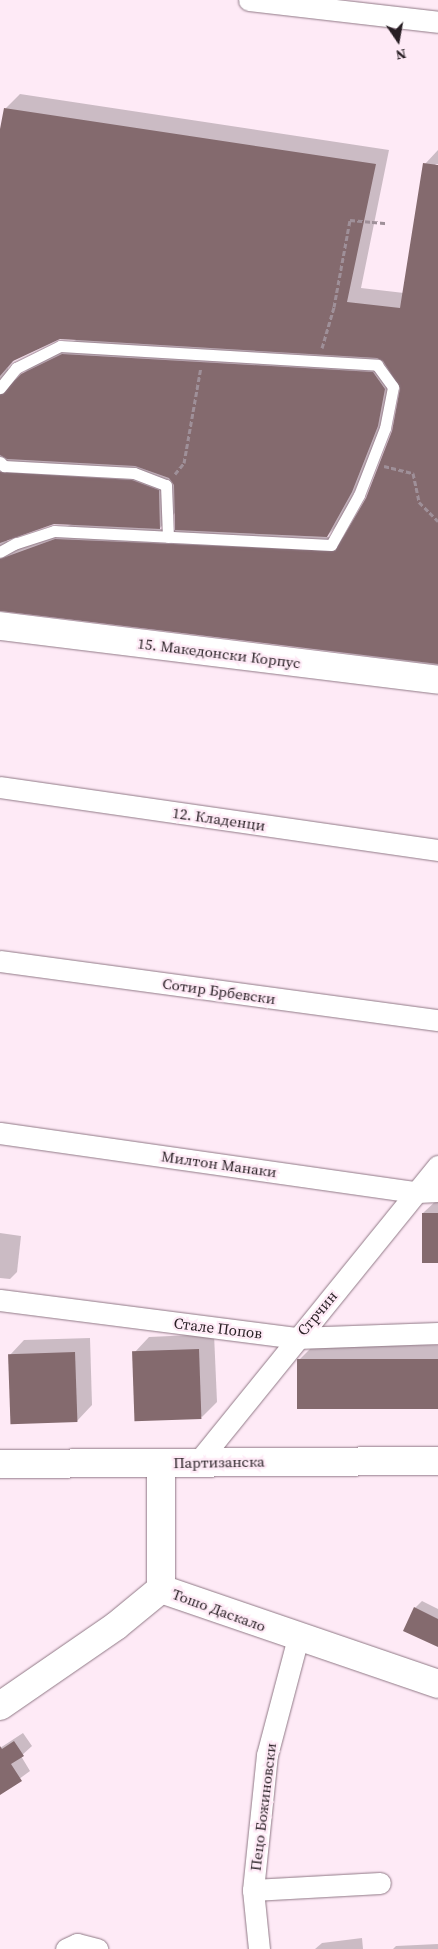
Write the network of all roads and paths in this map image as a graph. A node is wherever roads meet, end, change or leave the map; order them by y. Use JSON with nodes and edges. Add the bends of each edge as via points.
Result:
{"nodes":[{"id":1,"x":248,"y":0,"type":"edge"},
{"id":2,"x":438,"y":22,"type":"edge"},
{"id":3,"x":388,"y":223,"type":"dead end"},
{"id":4,"x":204,"y":354,"type":"junction"},
{"id":5,"x":318,"y":361,"type":"junction"},
{"id":6,"x":0,"y":388,"type":"edge"},
{"id":7,"x":0,"y":462,"type":"edge"},
{"id":8,"x":184,"y":463,"type":"dead end"},
{"id":9,"x":371,"y":463,"type":"junction"},
{"id":10,"x":438,"y":521,"type":"edge"},
{"id":11,"x":168,"y":537,"type":"junction"},
{"id":12,"x":0,"y":552,"type":"edge"},
{"id":13,"x":0,"y":626,"type":"edge"},
{"id":14,"x":438,"y":680,"type":"edge"},
{"id":15,"x":0,"y":787,"type":"edge"},
{"id":16,"x":438,"y":850,"type":"edge"},
{"id":17,"x":0,"y":961,"type":"edge"},
{"id":18,"x":438,"y":1020,"type":"edge"},
{"id":19,"x":0,"y":1133,"type":"edge"},
{"id":20,"x":438,"y":1166,"type":"edge"},
{"id":21,"x":438,"y":1191,"type":"edge"},
{"id":22,"x":417,"y":1192,"type":"junction"},
{"id":23,"x":0,"y":1300,"type":"edge"},
{"id":24,"x":438,"y":1333,"type":"edge"},
{"id":25,"x":296,"y":1338,"type":"junction"},
{"id":26,"x":438,"y":1461,"type":"edge"},
{"id":27,"x":198,"y":1462,"type":"junction"},
{"id":28,"x":162,"y":1463,"type":"junction"},
{"id":29,"x":0,"y":1464,"type":"edge"},
{"id":30,"x":161,"y":1589,"type":"junction"},
{"id":31,"x":298,"y":1638,"type":"junction"},
{"id":32,"x":438,"y":1684,"type":"edge"},
{"id":33,"x":0,"y":1706,"type":"edge"},
{"id":34,"x":380,"y":1883,"type":"dead end"},
{"id":35,"x":252,"y":1890,"type":"junction"},
{"id":36,"x":66,"y":1949,"type":"edge"},
{"id":37,"x":97,"y":1949,"type":"edge"},
{"id":38,"x":259,"y":1949,"type":"edge"}],
"edges":[{"from":1,"to":2,"type":"street"},
{"from":3,"to":5,"type":"path","via":[[350,220],[334,307]]},
{"from":4,"to":5,"type":"lane"},
{"from":4,"to":6,"type":"lane","via":[[60,346],[16,368]]},
{"from":4,"to":8,"type":"path"},
{"from":5,"to":9,"type":"lane","via":[[377,365],[393,387],[385,428]]},
{"from":7,"to":11,"type":"lane","via":[[4,466],[134,473],[166,486]]},
{"from":9,"to":10,"type":"path","via":[[413,473],[419,502]]},
{"from":9,"to":11,"type":"lane","via":[[359,495],[331,545]]},
{"from":11,"to":12,"type":"lane","via":[[54,531],[16,543]]},
{"from":13,"to":14,"type":"street","name":"15. Македонски Корпус"},
{"from":15,"to":16,"type":"street","name":"12. Кладенци"},
{"from":17,"to":18,"type":"street","name":"Сотир Брбевски"},
{"from":19,"to":22,"type":"street","name":"Милтон Манаки"},
{"from":20,"to":22,"type":"street","name":"Стрчин"},
{"from":21,"to":22,"type":"street","name":"Милтон Манаки"},
{"from":22,"to":25,"type":"street","name":"Стрчин"},
{"from":23,"to":25,"type":"street","name":"Стале Попов"},
{"from":24,"to":25,"type":"street","name":"Стале Попов"},
{"from":25,"to":27,"type":"street","name":"Стрчин"},
{"from":26,"to":27,"type":"street","name":"Партизанска"},
{"from":27,"to":28,"type":"street","name":"Партизанска"},
{"from":28,"to":29,"type":"street","name":"Партизанска"},
{"from":28,"to":30,"type":"street"},
{"from":30,"to":31,"type":"street","name":"Тошо Даскало"},
{"from":30,"to":33,"type":"street","name":"Тошо Даскало","via":[[116,1626]]},
{"from":31,"to":32,"type":"street","name":"Тошо Даскало"},
{"from":31,"to":35,"type":"street","name":"Пецо Божиновски","via":[[267,1755]]},
{"from":34,"to":35,"type":"street"},
{"from":35,"to":38,"type":"street","name":"Пецо Божиновски"},
{"from":36,"to":37,"type":"street","via":[[76,1944]]}]}
